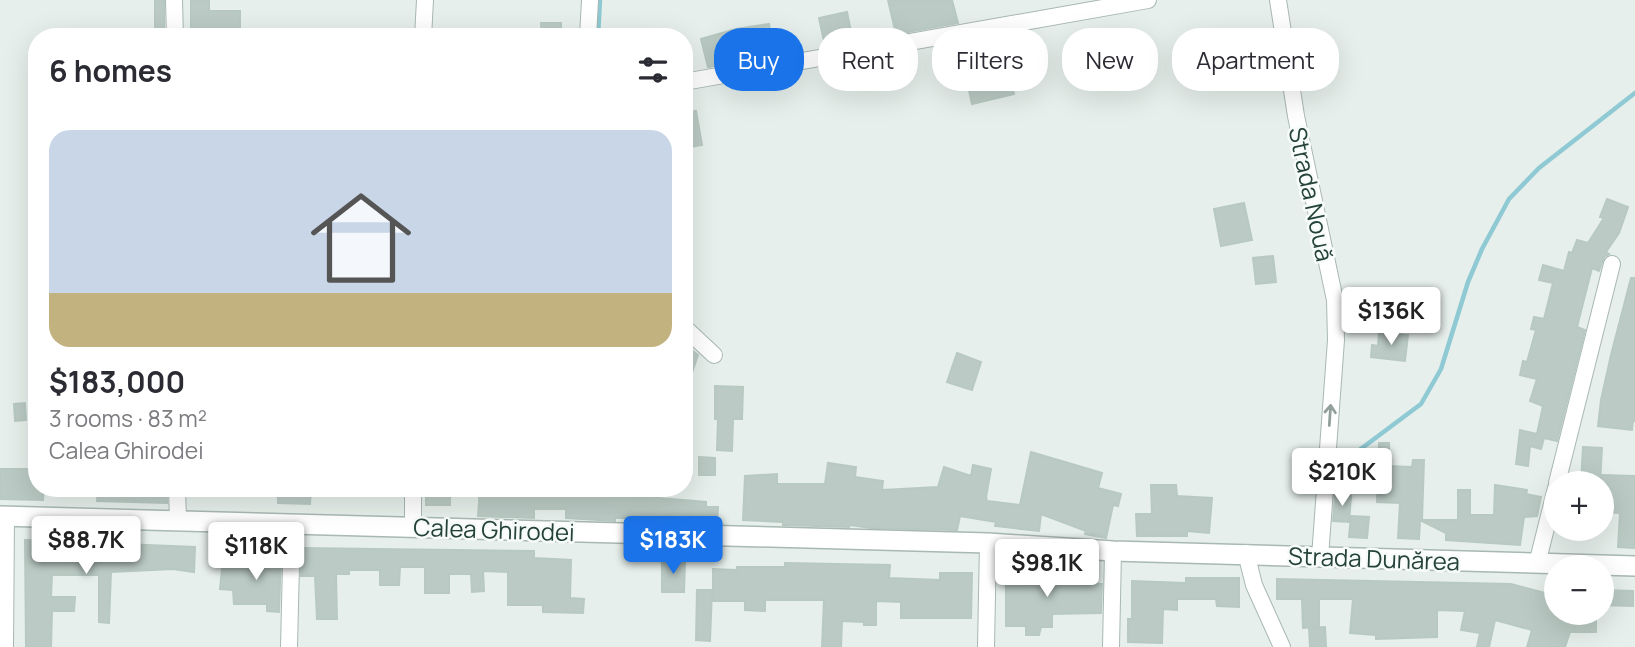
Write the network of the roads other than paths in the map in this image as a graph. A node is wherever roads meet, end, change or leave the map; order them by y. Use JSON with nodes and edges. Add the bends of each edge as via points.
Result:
{"nodes":[{"id":1,"x":174,"y":0,"type":"edge"},
{"id":2,"x":425,"y":0,"type":"edge"},
{"id":3,"x":590,"y":0,"type":"edge"},
{"id":4,"x":1149,"y":0,"type":"edge"},
{"id":5,"x":1278,"y":0,"type":"edge"},
{"id":6,"x":175,"y":28,"type":"edge"},
{"id":7,"x":423,"y":28,"type":"edge"},
{"id":8,"x":588,"y":28,"type":"edge"},
{"id":9,"x":693,"y":80,"type":"edge"},
{"id":10,"x":1612,"y":264,"type":"dead end"},
{"id":11,"x":693,"y":335,"type":"edge"},
{"id":12,"x":714,"y":355,"type":"dead end"},
{"id":13,"x":1560,"y":471,"type":"edge"},
{"id":14,"x":177,"y":497,"type":"edge"},
{"id":15,"x":413,"y":497,"type":"edge"},
{"id":16,"x":3,"y":517,"type":"edge"},
{"id":17,"x":178,"y":520,"type":"junction"},
{"id":18,"x":292,"y":523,"type":"junction"},
{"id":19,"x":413,"y":527,"type":"junction"},
{"id":20,"x":1544,"y":535,"type":"edge"},
{"id":21,"x":988,"y":543,"type":"junction"},
{"id":22,"x":1114,"y":551,"type":"junction"},
{"id":23,"x":1246,"y":554,"type":"junction"},
{"id":24,"x":1320,"y":557,"type":"junction"},
{"id":25,"x":1537,"y":564,"type":"junction"},
{"id":26,"x":1635,"y":566,"type":"edge"},
{"id":27,"x":5,"y":647,"type":"edge"},
{"id":28,"x":289,"y":647,"type":"edge"},
{"id":29,"x":986,"y":647,"type":"edge"},
{"id":30,"x":1111,"y":647,"type":"edge"},
{"id":31,"x":1282,"y":647,"type":"edge"}],
"edges":[{"from":1,"to":6,"type":"street"},
{"from":2,"to":7,"type":"street"},
{"from":3,"to":8,"type":"street"},
{"from":4,"to":9,"type":"street"},
{"from":24,"to":5,"type":"street","name":"Strada Nouă","one_way":true,"via":[[1335,300],[1296,116]]},
{"from":10,"to":13,"type":"street"},
{"from":11,"to":12,"type":"street"},
{"from":14,"to":17,"type":"street"},
{"from":15,"to":19,"type":"street"},
{"from":16,"to":17,"type":"street","name":"Calea Ghirodei"},
{"from":16,"to":27,"type":"street"},
{"from":17,"to":18,"type":"street","name":"Calea Ghirodei"},
{"from":18,"to":19,"type":"street","name":"Calea Ghirodei"},
{"from":18,"to":28,"type":"street"},
{"from":19,"to":21,"type":"street","name":"Calea Ghirodei"},
{"from":20,"to":25,"type":"street"},
{"from":21,"to":22,"type":"street","name":"Calea Ghirodei"},
{"from":21,"to":29,"type":"street"},
{"from":22,"to":23,"type":"street","name":"Strada Dunărea"},
{"from":22,"to":30,"type":"street"},
{"from":23,"to":24,"type":"street","name":"Strada Dunărea"},
{"from":23,"to":31,"type":"street","via":[[1254,585]]},
{"from":24,"to":25,"type":"street","name":"Strada Dunărea"},
{"from":25,"to":26,"type":"street","name":"Strada Dunărea"}]}
